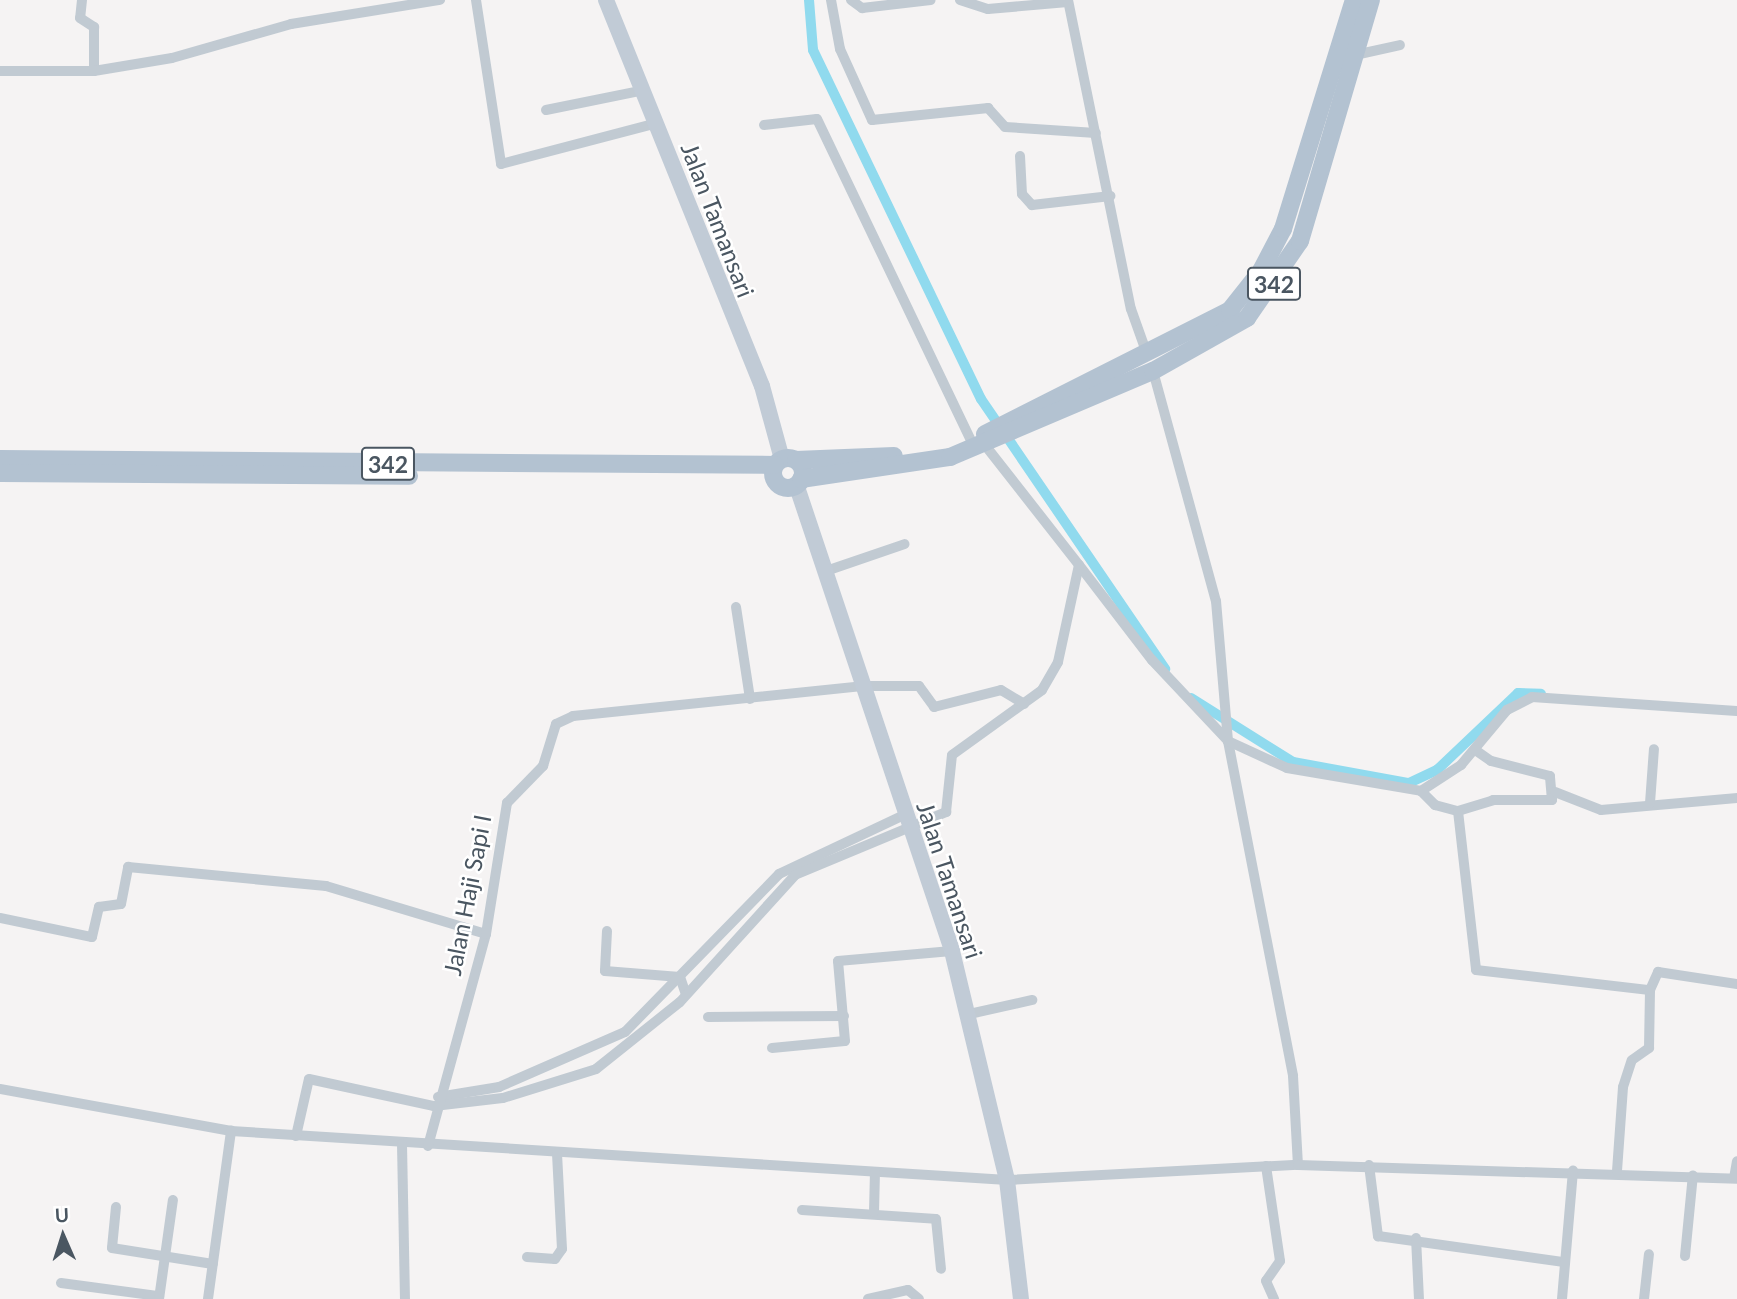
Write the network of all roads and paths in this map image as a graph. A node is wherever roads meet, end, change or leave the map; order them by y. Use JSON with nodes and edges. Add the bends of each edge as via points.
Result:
{"nodes":[{"id":1,"x":82,"y":0,"type":"edge"},
{"id":2,"x":440,"y":0,"type":"edge"},
{"id":3,"x":477,"y":0,"type":"edge"},
{"id":4,"x":606,"y":0,"type":"edge"},
{"id":5,"x":831,"y":0,"type":"edge"},
{"id":6,"x":851,"y":0,"type":"edge"},
{"id":7,"x":931,"y":0,"type":"edge"},
{"id":8,"x":960,"y":0,"type":"edge"},
{"id":9,"x":1354,"y":0,"type":"edge"},
{"id":10,"x":1371,"y":0,"type":"edge"},
{"id":11,"x":1068,"y":1,"type":"edge"},
{"id":12,"x":1400,"y":45,"type":"dead end"},
{"id":13,"x":1355,"y":55,"type":"junction"},
{"id":14,"x":0,"y":71,"type":"edge"},
{"id":15,"x":94,"y":71,"type":"junction"},
{"id":16,"x":644,"y":90,"type":"junction"},
{"id":17,"x":546,"y":110,"type":"dead end"},
{"id":18,"x":657,"y":123,"type":"junction"},
{"id":19,"x":764,"y":125,"type":"dead end"},
{"id":20,"x":1096,"y":133,"type":"junction"},
{"id":21,"x":1320,"y":142,"type":"junction"},
{"id":22,"x":1020,"y":156,"type":"dead end"},
{"id":23,"x":1110,"y":196,"type":"junction"},
{"id":24,"x":1150,"y":363,"type":"junction"},
{"id":25,"x":982,"y":441,"type":"junction"},
{"id":26,"x":0,"y":459,"type":"edge"},
{"id":27,"x":782,"y":465,"type":"junction"},
{"id":28,"x":205,"y":469,"type":"junction"},
{"id":29,"x":0,"y":473,"type":"edge"},
{"id":30,"x":799,"y":482,"type":"junction"},
{"id":31,"x":905,"y":544,"type":"dead end"},
{"id":32,"x":1079,"y":565,"type":"junction"},
{"id":33,"x":826,"y":572,"type":"junction"},
{"id":34,"x":736,"y":607,"type":"dead end"},
{"id":35,"x":864,"y":686,"type":"junction"},
{"id":36,"x":750,"y":699,"type":"junction"},
{"id":37,"x":1024,"y":704,"type":"junction"},
{"id":38,"x":1737,"y":711,"type":"edge"},
{"id":39,"x":1228,"y":737,"type":"junction"},
{"id":40,"x":1654,"y":749,"type":"dead end"},
{"id":41,"x":1475,"y":750,"type":"junction"},
{"id":42,"x":1420,"y":791,"type":"junction"},
{"id":43,"x":1555,"y":792,"type":"junction"},
{"id":44,"x":1737,"y":798,"type":"edge"},
{"id":45,"x":1650,"y":803,"type":"junction"},
{"id":46,"x":1458,"y":811,"type":"junction"},
{"id":47,"x":908,"y":818,"type":"junction"},
{"id":48,"x":0,"y":918,"type":"edge"},
{"id":49,"x":607,"y":931,"type":"dead end"},
{"id":50,"x":486,"y":934,"type":"junction"},
{"id":51,"x":952,"y":951,"type":"junction"},
{"id":52,"x":680,"y":977,"type":"junction"},
{"id":53,"x":1737,"y":984,"type":"edge"},
{"id":54,"x":1650,"y":990,"type":"junction"},
{"id":55,"x":686,"y":994,"type":"junction"},
{"id":56,"x":1032,"y":1000,"type":"dead end"},
{"id":57,"x":965,"y":1015,"type":"junction"},
{"id":58,"x":844,"y":1016,"type":"junction"},
{"id":59,"x":708,"y":1017,"type":"dead end"},
{"id":60,"x":772,"y":1048,"type":"dead end"},
{"id":61,"x":0,"y":1089,"type":"edge"},
{"id":62,"x":436,"y":1101,"type":"junction"},
{"id":63,"x":231,"y":1131,"type":"junction"},
{"id":64,"x":296,"y":1136,"type":"junction"},
{"id":65,"x":402,"y":1144,"type":"junction"},
{"id":66,"x":428,"y":1146,"type":"junction"},
{"id":67,"x":557,"y":1153,"type":"junction"},
{"id":68,"x":1737,"y":1161,"type":"edge"},
{"id":69,"x":1298,"y":1165,"type":"junction"},
{"id":70,"x":1266,"y":1166,"type":"junction"},
{"id":71,"x":1368,"y":1166,"type":"junction"},
{"id":72,"x":1573,"y":1170,"type":"junction"},
{"id":73,"x":1617,"y":1171,"type":"junction"},
{"id":74,"x":875,"y":1172,"type":"junction"},
{"id":75,"x":1693,"y":1175,"type":"junction"},
{"id":76,"x":1736,"y":1178,"type":"edge"},
{"id":77,"x":1007,"y":1180,"type":"junction"},
{"id":78,"x":173,"y":1200,"type":"dead end"},
{"id":79,"x":116,"y":1207,"type":"dead end"},
{"id":80,"x":802,"y":1210,"type":"dead end"},
{"id":81,"x":874,"y":1212,"type":"junction"},
{"id":82,"x":1416,"y":1238,"type":"junction"},
{"id":83,"x":1650,"y":1254,"type":"dead end"},
{"id":84,"x":165,"y":1255,"type":"junction"},
{"id":85,"x":1685,"y":1256,"type":"dead end"},
{"id":86,"x":527,"y":1257,"type":"dead end"},
{"id":87,"x":1564,"y":1262,"type":"junction"},
{"id":88,"x":213,"y":1264,"type":"junction"},
{"id":89,"x":941,"y":1269,"type":"dead end"},
{"id":90,"x":61,"y":1283,"type":"dead end"},
{"id":91,"x":159,"y":1298,"type":"edge"},
{"id":92,"x":208,"y":1299,"type":"edge"},
{"id":93,"x":405,"y":1299,"type":"edge"},
{"id":94,"x":868,"y":1299,"type":"edge"},
{"id":95,"x":919,"y":1299,"type":"edge"},
{"id":96,"x":1021,"y":1299,"type":"edge"},
{"id":97,"x":1274,"y":1299,"type":"edge"},
{"id":98,"x":1419,"y":1299,"type":"edge"},
{"id":99,"x":1562,"y":1299,"type":"edge"},
{"id":100,"x":1644,"y":1299,"type":"edge"}],
"edges":[{"from":1,"to":15,"type":"street","via":[[80,19],[94,27]]},
{"from":2,"to":15,"type":"street","via":[[291,24],[172,58]]},
{"from":3,"to":18,"type":"street","via":[[501,164]]},
{"from":4,"to":16,"type":"main road","name":"Jalan Tamansari"},
{"from":5,"to":20,"type":"street","via":[[840,49],[872,120],[988,107],[1004,127]]},
{"from":6,"to":7,"type":"street","via":[[862,8]]},
{"from":8,"to":11,"type":"street","via":[[988,9]]},
{"from":9,"to":21,"type":"main road","number":"342"},
{"from":10,"to":13,"type":"main road","number":"342"},
{"from":11,"to":20,"type":"street"},
{"from":12,"to":13,"type":"street"},
{"from":13,"to":21,"type":"main road","number":"342"},
{"from":14,"to":15,"type":"street"},
{"from":16,"to":17,"type":"street"},
{"from":16,"to":18,"type":"main road","name":"Jalan Tamansari"},
{"from":18,"to":27,"type":"main road","name":"Jalan Tamansari","via":[[762,386]]},
{"from":19,"to":25,"type":"street","via":[[817,119]]},
{"from":20,"to":23,"type":"street"},
{"from":21,"to":24,"type":"main road","number":"342","via":[[1300,241],[1240,312]]},
{"from":22,"to":23,"type":"street","via":[[1022,194],[1032,205]]},
{"from":23,"to":24,"type":"street","via":[[1131,309]]},
{"from":24,"to":25,"type":"main road","number":"342"},
{"from":24,"to":39,"type":"street","via":[[1216,601]]},
{"from":25,"to":27,"type":"main road","number":"342","via":[[928,454]]},
{"from":25,"to":30,"type":"main road","number":"342","via":[[925,463]]},
{"from":25,"to":32,"type":"street"},
{"from":26,"to":28,"type":"main road","number":"342"},
{"from":27,"to":28,"type":"main road","number":"342"},
{"from":27,"to":30,"type":"main road"},
{"from":27,"to":30,"type":"main road","via":[[779,485]]},
{"from":28,"to":29,"type":"main road","number":"342"},
{"from":30,"to":33,"type":"main road","name":"Jalan Tamansari"},
{"from":31,"to":33,"type":"street"},
{"from":32,"to":37,"type":"street","via":[[1063,653],[1042,690]]},
{"from":32,"to":39,"type":"street","via":[[1152,660]]},
{"from":33,"to":35,"type":"main road","name":"Jalan Tamansari"},
{"from":34,"to":36,"type":"street"},
{"from":35,"to":36,"type":"street","name":"Jalan Haji Sapi I"},
{"from":35,"to":37,"type":"street","name":"Jalan Haji Sapi I","via":[[919,686],[934,707],[1001,690]]},
{"from":35,"to":47,"type":"main road","name":"Jalan Tamansari"},
{"from":36,"to":50,"type":"street","name":"Jalan Haji Sapi I","via":[[573,716],[556,724],[543,766],[507,803]]},
{"from":37,"to":47,"type":"street","via":[[952,755],[946,812]]},
{"from":38,"to":41,"type":"street","via":[[1532,697],[1507,710]]},
{"from":39,"to":42,"type":"street","via":[[1287,768]]},
{"from":39,"to":69,"type":"street","via":[[1293,1076]]},
{"from":40,"to":45,"type":"street"},
{"from":41,"to":42,"type":"street"},
{"from":41,"to":43,"type":"street","via":[[1498,764],[1550,776]]},
{"from":42,"to":46,"type":"street","via":[[1435,804]]},
{"from":43,"to":45,"type":"street","via":[[1601,810]]},
{"from":43,"to":46,"type":"street","via":[[1548,803],[1493,800]]},
{"from":44,"to":45,"type":"street"},
{"from":46,"to":54,"type":"street","via":[[1476,970]]},
{"from":47,"to":51,"type":"main road","name":"Jalan Tamansari"},
{"from":47,"to":52,"type":"street","via":[[779,874]]},
{"from":47,"to":55,"type":"street","via":[[795,875]]},
{"from":48,"to":50,"type":"street","via":[[92,937],[97,909],[121,904],[128,867],[326,886]]},
{"from":49,"to":52,"type":"street","via":[[605,971]]},
{"from":50,"to":62,"type":"street","name":"Jalan Haji Sapi I"},
{"from":51,"to":57,"type":"main road","name":"Jalan Tamansari"},
{"from":51,"to":58,"type":"street","via":[[838,961]]},
{"from":52,"to":55,"type":"street"},
{"from":52,"to":62,"type":"street","via":[[638,1021],[607,1043],[499,1087]]},
{"from":53,"to":54,"type":"street","via":[[1658,972]]},
{"from":54,"to":73,"type":"street","via":[[1648,1048],[1632,1060],[1623,1087]]},
{"from":55,"to":62,"type":"street","via":[[641,1039],[596,1069],[503,1098]]},
{"from":56,"to":57,"type":"street"},
{"from":57,"to":77,"type":"main road","name":"Jalan Tamansari"},
{"from":58,"to":59,"type":"street"},
{"from":58,"to":60,"type":"street","via":[[847,1032],[840,1046]]},
{"from":61,"to":63,"type":"street"},
{"from":62,"to":64,"type":"street","via":[[309,1079]]},
{"from":62,"to":66,"type":"street","name":"Jalan Haji Sapi I"},
{"from":63,"to":64,"type":"street"},
{"from":63,"to":88,"type":"street"},
{"from":64,"to":65,"type":"street"},
{"from":65,"to":66,"type":"street"},
{"from":65,"to":93,"type":"street"},
{"from":66,"to":67,"type":"street"},
{"from":67,"to":74,"type":"street"},
{"from":67,"to":86,"type":"street","via":[[562,1249],[555,1259]]},
{"from":68,"to":76,"type":"street"},
{"from":69,"to":70,"type":"street"},
{"from":69,"to":71,"type":"street"},
{"from":70,"to":77,"type":"street"},
{"from":70,"to":97,"type":"street","via":[[1280,1261],[1265,1283]]},
{"from":71,"to":72,"type":"street"},
{"from":71,"to":82,"type":"street","via":[[1375,1234]]},
{"from":72,"to":73,"type":"street"},
{"from":72,"to":87,"type":"street"},
{"from":73,"to":75,"type":"street"},
{"from":74,"to":77,"type":"street"},
{"from":74,"to":81,"type":"street"},
{"from":75,"to":76,"type":"street"},
{"from":75,"to":85,"type":"street"},
{"from":77,"to":96,"type":"main road","name":"Jalan Tamansari"},
{"from":78,"to":84,"type":"street"},
{"from":79,"to":84,"type":"street","via":[[110,1247]]},
{"from":80,"to":81,"type":"street"},
{"from":81,"to":89,"type":"street","via":[[936,1219]]},
{"from":82,"to":87,"type":"street","via":[[1488,1256]]},
{"from":82,"to":98,"type":"street"},
{"from":83,"to":100,"type":"street"},
{"from":84,"to":88,"type":"street"},
{"from":84,"to":91,"type":"street"},
{"from":87,"to":99,"type":"street"},
{"from":88,"to":92,"type":"street"},
{"from":90,"to":91,"type":"street"},
{"from":94,"to":95,"type":"street","via":[[908,1290]]}]}
